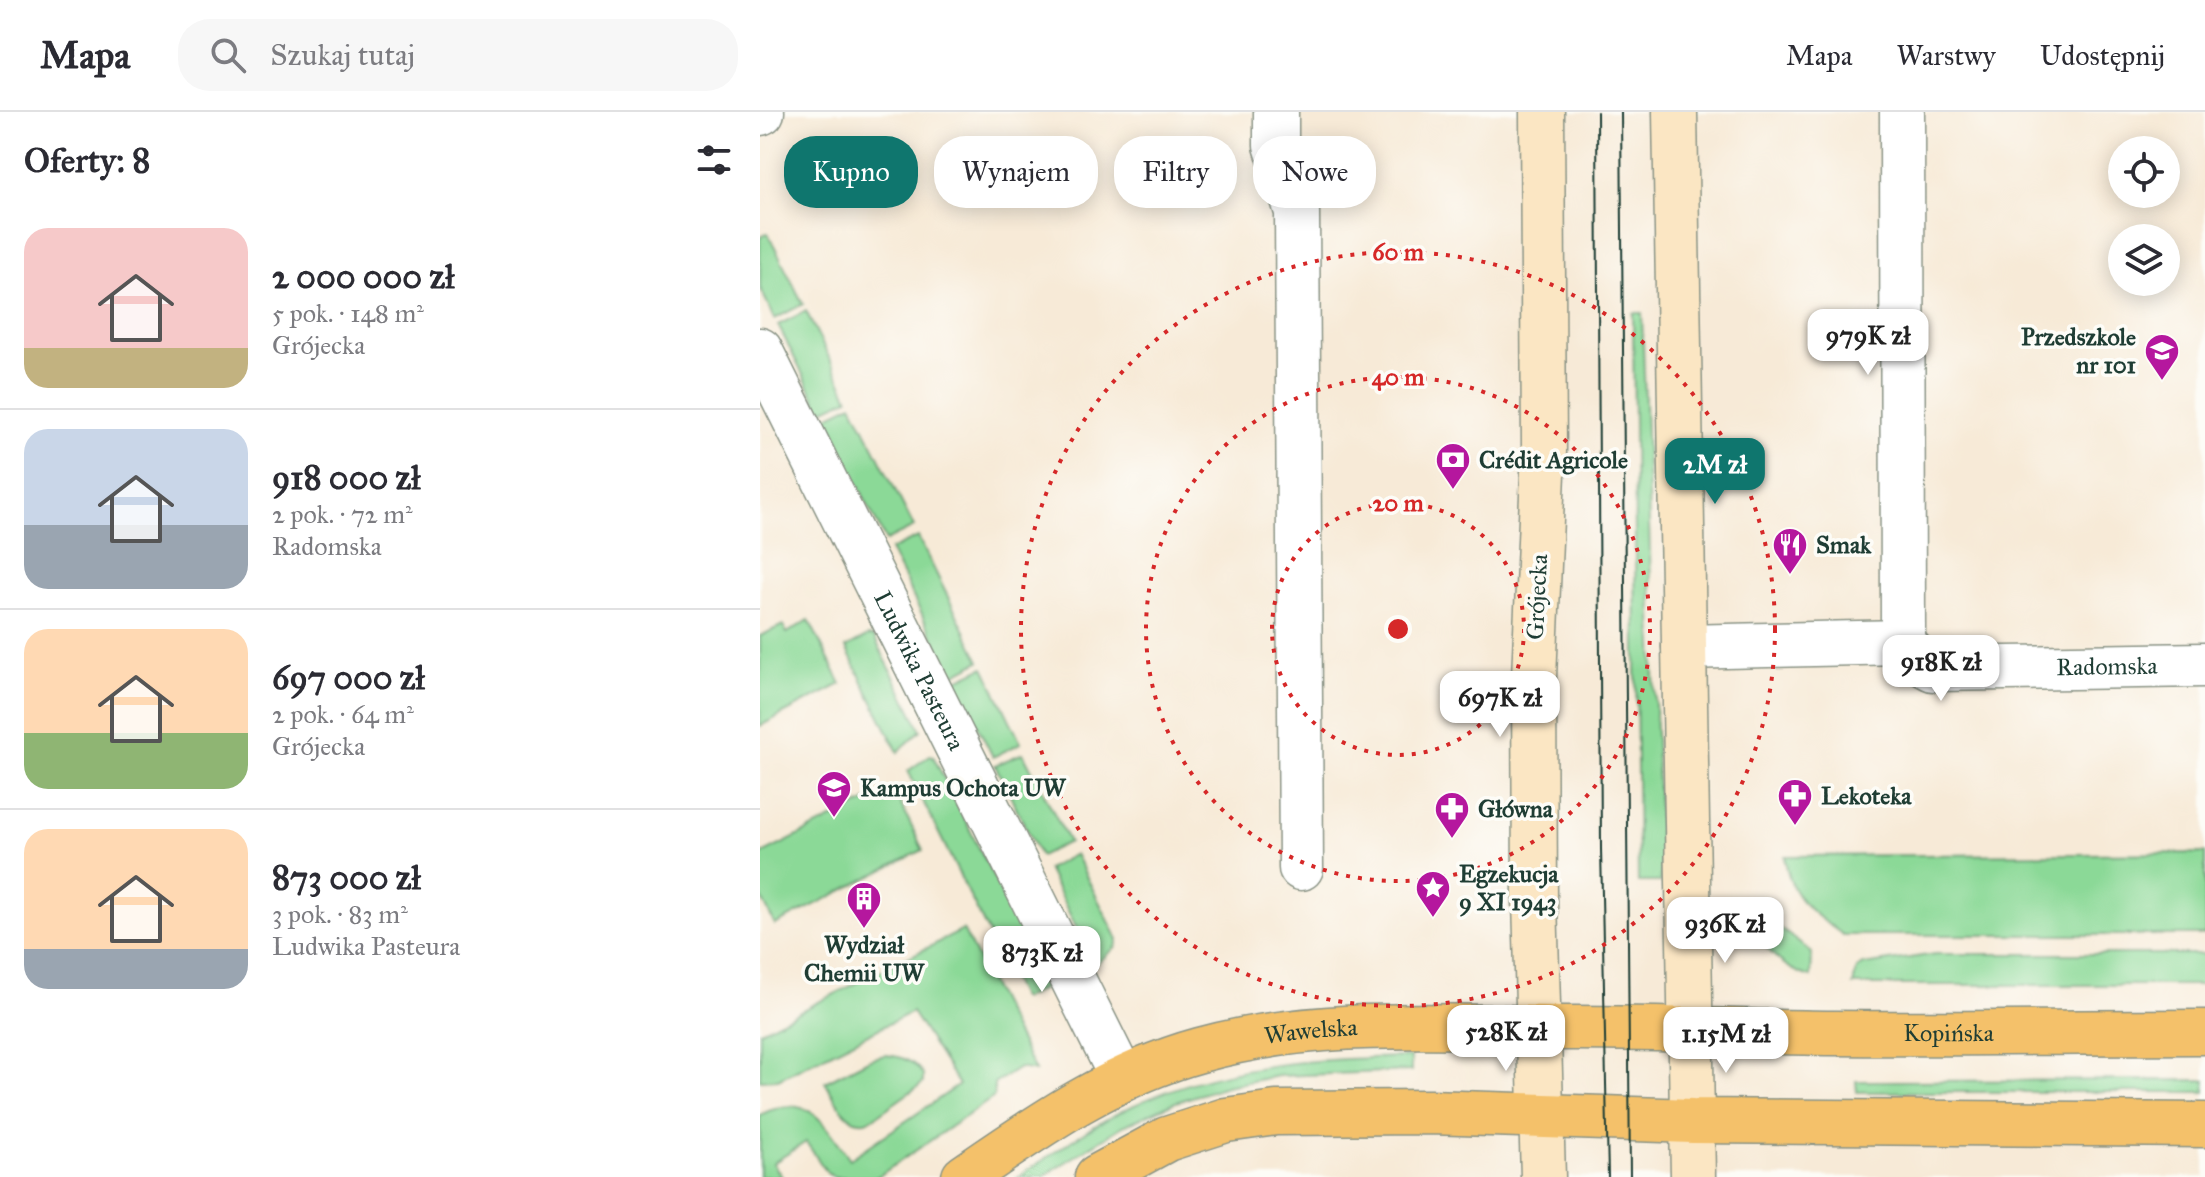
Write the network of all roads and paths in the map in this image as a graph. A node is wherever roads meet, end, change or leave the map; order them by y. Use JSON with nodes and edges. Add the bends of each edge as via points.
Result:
{"nodes":[{"id":1,"x":1276,"y":112,"type":"edge"},
{"id":2,"x":1542,"y":112,"type":"edge"},
{"id":3,"x":1675,"y":112,"type":"edge"},
{"id":4,"x":1902,"y":112,"type":"edge"},
{"id":5,"x":760,"y":350,"type":"edge"},
{"id":6,"x":1903,"y":642,"type":"junction"},
{"id":7,"x":1684,"y":647,"type":"junction"},
{"id":8,"x":2205,"y":665,"type":"edge"},
{"id":9,"x":1301,"y":868,"type":"dead end"},
{"id":10,"x":1539,"y":1028,"type":"junction"},
{"id":11,"x":1691,"y":1030,"type":"junction"},
{"id":12,"x":2205,"y":1032,"type":"edge"},
{"id":13,"x":1122,"y":1078,"type":"junction"},
{"id":14,"x":1541,"y":1116,"type":"junction"},
{"id":15,"x":1693,"y":1121,"type":"junction"},
{"id":16,"x":2205,"y":1125,"type":"edge"},
{"id":17,"x":964,"y":1177,"type":"edge"},
{"id":18,"x":1097,"y":1177,"type":"edge"},
{"id":19,"x":1543,"y":1177,"type":"edge"},
{"id":20,"x":1693,"y":1177,"type":"edge"}],
"edges":[{"from":1,"to":9,"type":"street","via":[[1276,145],[1297,212]]},
{"from":2,"to":10,"type":"main road","name":"Grójecka","via":[[1544,451],[1534,677]]},
{"from":3,"to":7,"type":"main road"},
{"from":4,"to":6,"type":"street"},
{"from":5,"to":13,"type":"street","name":"Ludwika Pasteura"},
{"from":6,"to":7,"type":"street"},
{"from":6,"to":8,"type":"street","name":"Radomska","via":[[1933,669]]},
{"from":7,"to":11,"type":"main road"},
{"from":10,"to":11,"type":"main road","name":"Wawelska"},
{"from":10,"to":13,"type":"main road","name":"Wawelska","via":[[1386,1027],[1273,1034],[1200,1049]]},
{"from":10,"to":14,"type":"main road","name":"Grójecka"},
{"from":11,"to":12,"type":"main road","name":"Kopińska"},
{"from":11,"to":15,"type":"main road"},
{"from":13,"to":17,"type":"main road","name":"Wawelska"},
{"from":14,"to":15,"type":"main road"},
{"from":14,"to":18,"type":"main road","via":[[1276,1113],[1226,1120],[1167,1139]]},
{"from":14,"to":19,"type":"main road","name":"Grójecka"},
{"from":15,"to":16,"type":"main road"},
{"from":15,"to":20,"type":"main road"}]}
